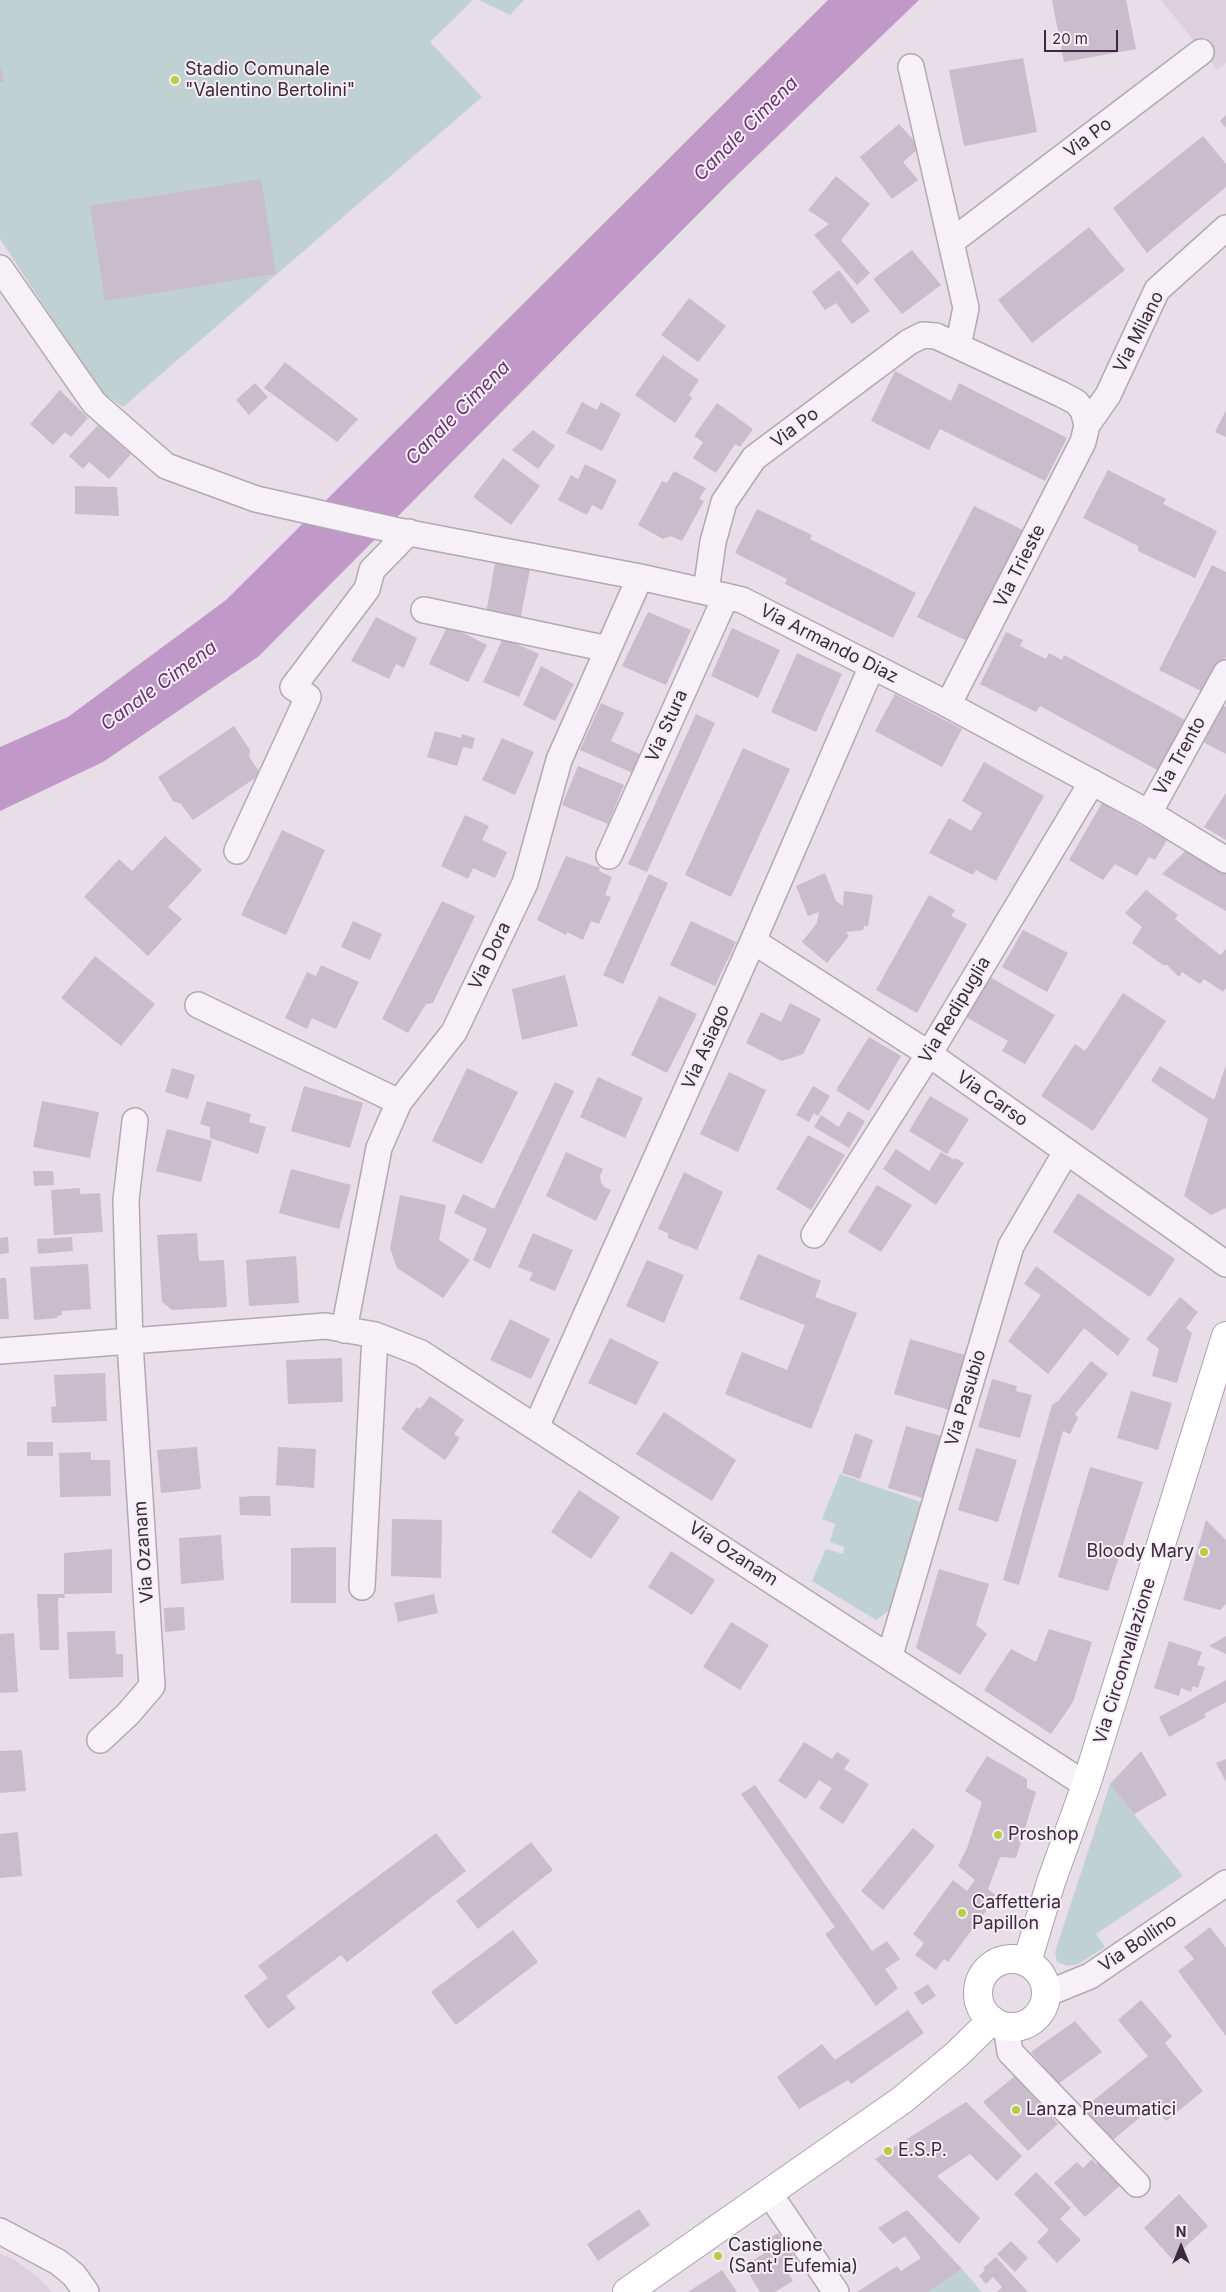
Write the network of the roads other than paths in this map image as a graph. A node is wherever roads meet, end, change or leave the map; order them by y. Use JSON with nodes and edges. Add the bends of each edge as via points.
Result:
{"nodes":[{"id":1,"x":1201,"y":52,"type":"dead end"},
{"id":2,"x":911,"y":67,"type":"dead end"},
{"id":3,"x":1226,"y":228,"type":"edge"},
{"id":4,"x":951,"y":242,"type":"junction"},
{"id":5,"x":0,"y":268,"type":"edge"},
{"id":6,"x":958,"y":346,"type":"junction"},
{"id":7,"x":1087,"y":425,"type":"junction"},
{"id":8,"x":402,"y":531,"type":"junction"},
{"id":9,"x":640,"y":577,"type":"junction"},
{"id":10,"x":716,"y":594,"type":"junction"},
{"id":11,"x":424,"y":610,"type":"dead end"},
{"id":12,"x":608,"y":649,"type":"junction"},
{"id":13,"x":872,"y":666,"type":"junction"},
{"id":14,"x":1226,"y":673,"type":"edge"},
{"id":15,"x":948,"y":705,"type":"junction"},
{"id":16,"x":1092,"y":782,"type":"junction"},
{"id":17,"x":1149,"y":813,"type":"junction"},
{"id":18,"x":238,"y":850,"type":"dead end"},
{"id":19,"x":609,"y":856,"type":"dead end"},
{"id":20,"x":1226,"y":860,"type":"edge"},
{"id":21,"x":753,"y":941,"type":"junction"},
{"id":22,"x":198,"y":1005,"type":"dead end"},
{"id":23,"x":929,"y":1054,"type":"junction"},
{"id":24,"x":399,"y":1102,"type":"junction"},
{"id":25,"x":134,"y":1121,"type":"dead end"},
{"id":26,"x":1066,"y":1152,"type":"junction"},
{"id":27,"x":814,"y":1235,"type":"dead end"},
{"id":28,"x":1226,"y":1264,"type":"edge"},
{"id":29,"x":344,"y":1330,"type":"junction"},
{"id":30,"x":375,"y":1334,"type":"junction"},
{"id":31,"x":1226,"y":1336,"type":"edge"},
{"id":32,"x":130,"y":1343,"type":"junction"},
{"id":33,"x":0,"y":1351,"type":"edge"},
{"id":34,"x":536,"y":1427,"type":"junction"},
{"id":35,"x":362,"y":1588,"type":"dead end"},
{"id":36,"x":890,"y":1656,"type":"junction"},
{"id":37,"x":100,"y":1740,"type":"dead end"},
{"id":38,"x":1086,"y":1785,"type":"junction"},
{"id":39,"x":1226,"y":1883,"type":"edge"},
{"id":40,"x":1027,"y":1962,"type":"junction"},
{"id":41,"x":1046,"y":1994,"type":"junction"},
{"id":42,"x":999,"y":2023,"type":"junction"},
{"id":43,"x":1137,"y":2184,"type":"dead end"},
{"id":44,"x":769,"y":2193,"type":"junction"},
{"id":45,"x":0,"y":2231,"type":"edge"},
{"id":46,"x":86,"y":2292,"type":"edge"},
{"id":47,"x":627,"y":2292,"type":"edge"},
{"id":48,"x":836,"y":2292,"type":"edge"}],
"edges":[{"from":1,"to":4,"type":"street","name":"Via Po"},
{"from":2,"to":4,"type":"street"},
{"from":3,"to":7,"type":"street","name":"Via Milano","via":[[1157,290],[1108,395]]},
{"from":4,"to":6,"type":"street","via":[[966,308]]},
{"from":5,"to":8,"type":"street","name":"Via Armando Diaz","via":[[94,403],[166,466],[256,499]]},
{"from":6,"to":7,"type":"street","name":"Via Po","via":[[1076,402],[1084,410]]},
{"from":6,"to":10,"type":"street","name":"Via Po","via":[[936,336],[923,335],[909,342],[754,458],[724,502],[712,542]]},
{"from":7,"to":15,"type":"street","name":"Via Trieste","via":[[1083,442]]},
{"from":8,"to":9,"type":"street","name":"Via Armando Diaz"},
{"from":8,"to":18,"type":"street","via":[[372,570],[367,589],[293,687],[308,697]]},
{"from":9,"to":10,"type":"street","name":"Via Armando Diaz"},
{"from":9,"to":12,"type":"street","name":"Via Dora"},
{"from":10,"to":13,"type":"street","name":"Via Armando Diaz","via":[[742,600]]},
{"from":10,"to":19,"type":"street","name":"Via Stura"},
{"from":11,"to":12,"type":"street"},
{"from":12,"to":24,"type":"street","name":"Via Dora","via":[[559,760],[525,884],[454,1032]]},
{"from":13,"to":15,"type":"street","name":"Via Armando Diaz"},
{"from":13,"to":21,"type":"street","name":"Via Asiago"},
{"from":14,"to":17,"type":"street","name":"Via Trento"},
{"from":15,"to":16,"type":"street","name":"Via Armando Diaz"},
{"from":16,"to":17,"type":"street","name":"Via Armando Diaz"},
{"from":16,"to":23,"type":"street","name":"Via Redipuglia"},
{"from":17,"to":20,"type":"street","name":"Via Armando Diaz"},
{"from":21,"to":23,"type":"street","name":"Via Carso"},
{"from":21,"to":34,"type":"street","name":"Via Asiago"},
{"from":22,"to":24,"type":"street"},
{"from":23,"to":26,"type":"street","name":"Via Carso"},
{"from":23,"to":27,"type":"street","name":"Via Redipuglia"},
{"from":24,"to":29,"type":"street","name":"Via Dora","via":[[380,1148]]},
{"from":25,"to":32,"type":"street","name":"Via Ozanam","via":[[126,1200]]},
{"from":26,"to":28,"type":"street","name":"Via Carso"},
{"from":26,"to":36,"type":"street","name":"Via Pasubio","via":[[1011,1246]]},
{"from":29,"to":30,"type":"street","name":"Via Ozanam"},
{"from":29,"to":32,"type":"street","name":"Via Ozanam","via":[[326,1326]]},
{"from":30,"to":34,"type":"street","name":"Via Ozanam","via":[[422,1353]]},
{"from":30,"to":35,"type":"street"},
{"from":31,"to":38,"type":"main road","name":"Via Circonvallazione"},
{"from":32,"to":33,"type":"street","name":"Via Ozanam"},
{"from":32,"to":37,"type":"street","name":"Via Ozanam","via":[[152,1686]]},
{"from":34,"to":36,"type":"street","name":"Via Ozanam"},
{"from":36,"to":38,"type":"street","name":"Via Ozanam"},
{"from":38,"to":40,"type":"main road","name":"Via Circonvallazione","via":[[1048,1891]]},
{"from":39,"to":41,"type":"street","name":"Via Bollino","via":[[1090,1976]]},
{"from":40,"to":41,"type":"main road","via":[[1044,1981]]},
{"from":40,"to":42,"type":"main road","via":[[1006,1959],[987,1969],[981,1978],[978,1999],[982,2009]]},
{"from":41,"to":42,"type":"main road","via":[[1033,2019],[1025,2024]]},
{"from":42,"to":43,"type":"street","via":[[1010,2052]]},
{"from":42,"to":44,"type":"main road","via":[[902,2100]]},
{"from":44,"to":47,"type":"main road"},
{"from":44,"to":48,"type":"street"},
{"from":45,"to":46,"type":"street","via":[[58,2262],[74,2275]]}]}
